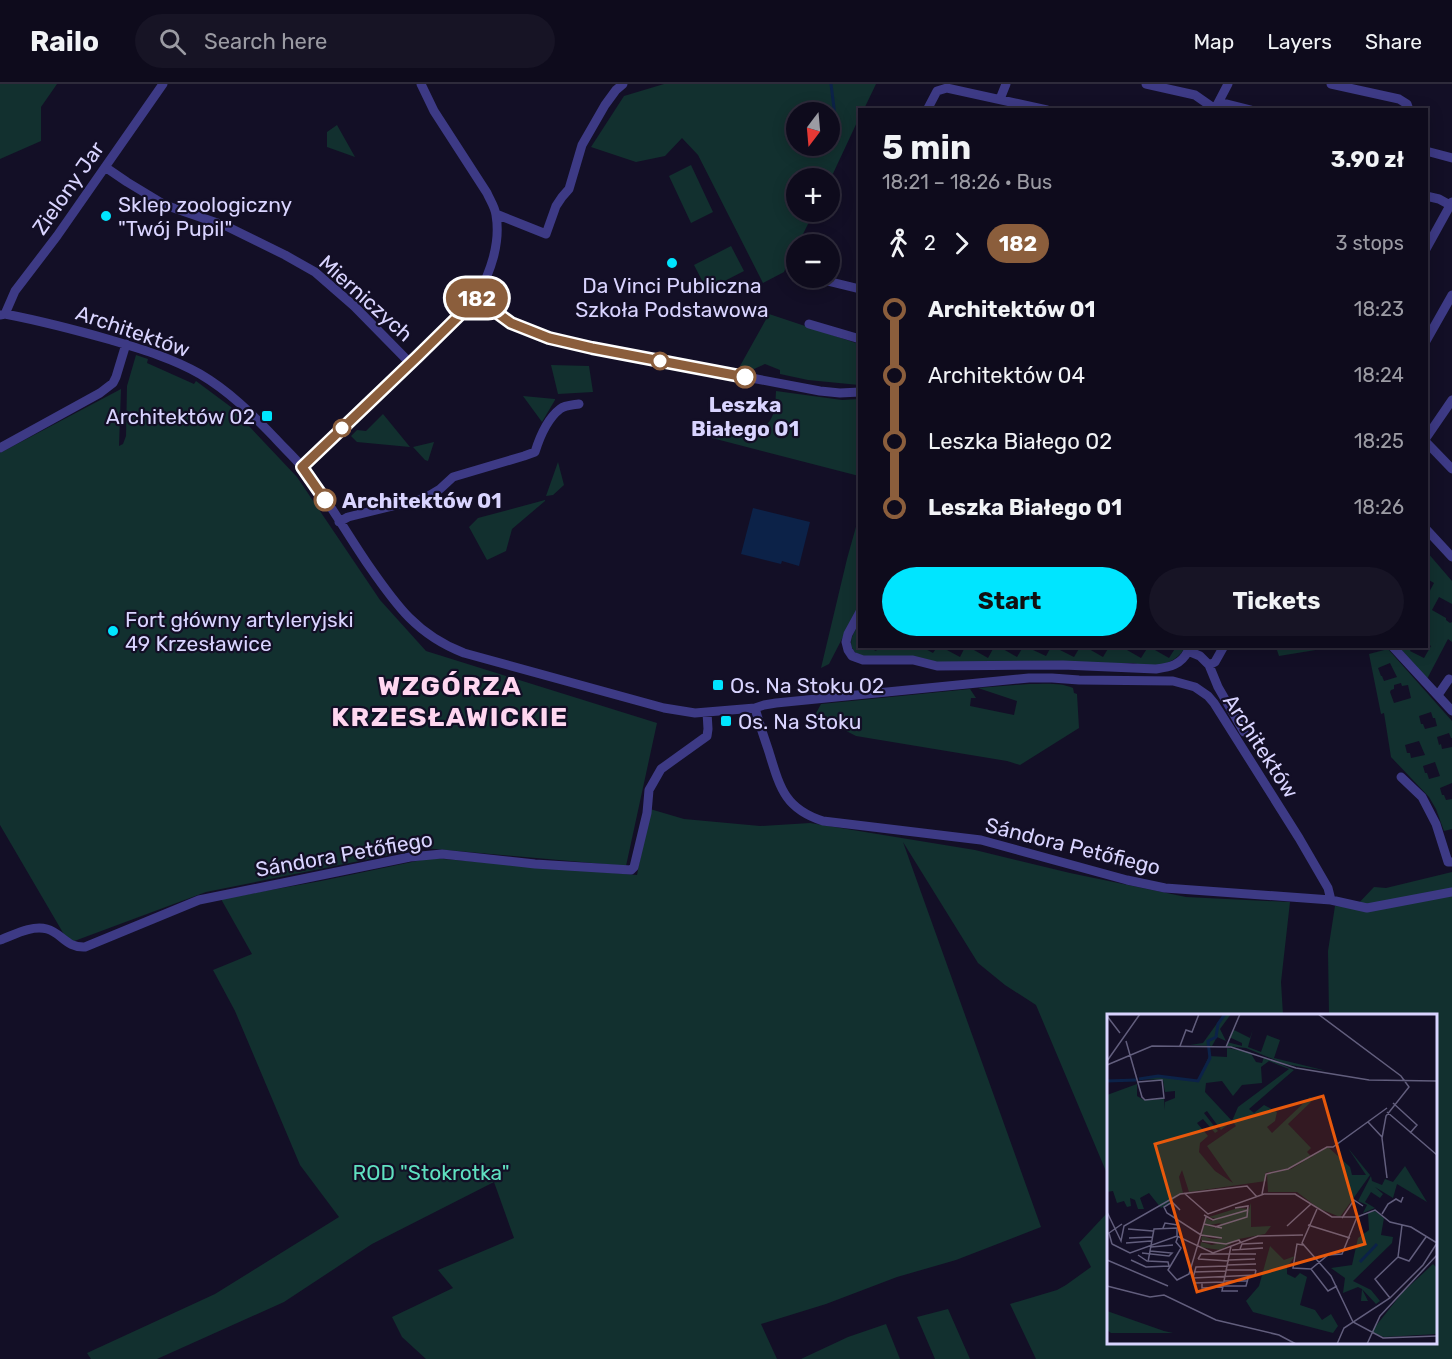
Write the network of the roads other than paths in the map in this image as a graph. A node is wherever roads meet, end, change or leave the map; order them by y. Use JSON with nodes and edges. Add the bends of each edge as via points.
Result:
{"nodes":[{"id":1,"x":163,"y":84,"type":"edge"},
{"id":2,"x":421,"y":84,"type":"edge"},
{"id":3,"x":623,"y":84,"type":"edge"},
{"id":4,"x":1006,"y":84,"type":"edge"},
{"id":5,"x":1146,"y":84,"type":"edge"},
{"id":6,"x":1228,"y":84,"type":"edge"},
{"id":7,"x":1331,"y":84,"type":"edge"},
{"id":8,"x":1000,"y":99,"type":"junction"},
{"id":9,"x":1216,"y":107,"type":"edge"},
{"id":10,"x":928,"y":108,"type":"edge"},
{"id":11,"x":1038,"y":108,"type":"edge"},
{"id":12,"x":1408,"y":108,"type":"edge"},
{"id":13,"x":1428,"y":152,"type":"edge"},
{"id":14,"x":1452,"y":158,"type":"edge"},
{"id":15,"x":105,"y":167,"type":"junction"},
{"id":16,"x":1428,"y":196,"type":"edge"},
{"id":17,"x":1451,"y":203,"type":"edge"},
{"id":18,"x":496,"y":214,"type":"junction"},
{"id":19,"x":1428,"y":244,"type":"edge"},
{"id":20,"x":840,"y":284,"type":"edge"},
{"id":21,"x":858,"y":289,"type":"edge"},
{"id":22,"x":1452,"y":295,"type":"edge"},
{"id":23,"x":477,"y":298,"type":"junction"},
{"id":24,"x":3,"y":314,"type":"edge"},
{"id":25,"x":809,"y":324,"type":"dead end"},
{"id":26,"x":1428,"y":337,"type":"edge"},
{"id":27,"x":858,"y":338,"type":"edge"},
{"id":28,"x":126,"y":344,"type":"junction"},
{"id":29,"x":410,"y":363,"type":"junction"},
{"id":30,"x":858,"y":392,"type":"edge"},
{"id":31,"x":1452,"y":400,"type":"edge"},
{"id":32,"x":579,"y":404,"type":"dead end"},
{"id":33,"x":1428,"y":437,"type":"edge"},
{"id":34,"x":1428,"y":442,"type":"edge"},
{"id":35,"x":0,"y":448,"type":"edge"},
{"id":36,"x":302,"y":467,"type":"junction"},
{"id":37,"x":1452,"y":469,"type":"edge"},
{"id":38,"x":339,"y":522,"type":"junction"},
{"id":39,"x":1428,"y":531,"type":"edge"},
{"id":40,"x":1452,"y":557,"type":"edge"},
{"id":41,"x":858,"y":616,"type":"edge"},
{"id":42,"x":1223,"y":648,"type":"edge"},
{"id":43,"x":1394,"y":648,"type":"edge"},
{"id":44,"x":1188,"y":649,"type":"edge"},
{"id":45,"x":1209,"y":665,"type":"junction"},
{"id":46,"x":1451,"y":676,"type":"edge"},
{"id":47,"x":1438,"y":695,"type":"junction"},
{"id":48,"x":755,"y":708,"type":"junction"},
{"id":49,"x":1452,"y":711,"type":"edge"},
{"id":50,"x":706,"y":712,"type":"junction"},
{"id":51,"x":1244,"y":732,"type":"dead end"},
{"id":52,"x":1401,"y":777,"type":"dead end"},
{"id":53,"x":1452,"y":862,"type":"edge"},
{"id":54,"x":1452,"y":892,"type":"edge"},
{"id":55,"x":1331,"y":900,"type":"junction"},
{"id":56,"x":0,"y":940,"type":"edge"}],
"edges":[{"from":1,"to":15,"type":"street","name":"Zielony Jar"},
{"from":2,"to":18,"type":"street"},
{"from":3,"to":18,"type":"street","via":[[610,97],[582,145],[569,189],[556,206],[546,234]]},
{"from":4,"to":8,"type":"street"},
{"from":5,"to":9,"type":"street","via":[[1194,95]]},
{"from":6,"to":9,"type":"street"},
{"from":7,"to":12,"type":"street","via":[[1400,99]]},
{"from":8,"to":10,"type":"street","via":[[947,88],[937,91]]},
{"from":8,"to":11,"type":"street"},
{"from":13,"to":14,"type":"street"},
{"from":15,"to":24,"type":"street","name":"Zielony Jar","via":[[15,291]]},
{"from":15,"to":29,"type":"street","name":"Mierniczych","via":[[165,205],[226,226],[315,272]]},
{"from":16,"to":17,"type":"street"},
{"from":17,"to":19,"type":"street"},
{"from":18,"to":23,"type":"street","via":[[498,236],[493,260]]},
{"from":20,"to":21,"type":"street"},
{"from":22,"to":26,"type":"street"},
{"from":23,"to":29,"type":"street"},
{"from":23,"to":30,"type":"street","via":[[518,326],[572,344],[820,391]]},
{"from":24,"to":28,"type":"street","name":"Architektów"},
{"from":25,"to":27,"type":"street"},
{"from":28,"to":35,"type":"street","via":[[116,377],[108,387]]},
{"from":28,"to":36,"type":"street","name":"Architektów","via":[[175,362],[215,384],[254,417]]},
{"from":29,"to":36,"type":"street"},
{"from":31,"to":33,"type":"street"},
{"from":32,"to":38,"type":"street","via":[[562,407],[545,428],[535,452],[453,477],[425,498]]},
{"from":34,"to":37,"type":"street"},
{"from":36,"to":38,"type":"street","name":"Architektów"},
{"from":38,"to":50,"type":"street","name":"Architektów","via":[[396,604],[444,644],[480,658],[663,708]]},
{"from":39,"to":40,"type":"street"},
{"from":41,"to":44,"type":"street","via":[[846,642],[852,656],[863,660],[913,660],[937,666],[1156,669],[1176,665]]},
{"from":42,"to":45,"type":"street"},
{"from":43,"to":47,"type":"street"},
{"from":44,"to":45,"type":"street"},
{"from":45,"to":51,"type":"street"},
{"from":46,"to":47,"type":"street"},
{"from":47,"to":49,"type":"street"},
{"from":48,"to":50,"type":"street","name":"Architektów"},
{"from":48,"to":55,"type":"street","name":"Sándora Petőfiego","via":[[783,793],[809,817],[981,840],[1165,888]]},
{"from":48,"to":55,"type":"street","name":"Architektów","via":[[1029,678],[1185,684],[1214,703],[1299,838]]},
{"from":50,"to":56,"type":"street","name":"Sándora Petőfiego","via":[[707,736],[661,769],[649,790],[647,813],[631,870],[442,854],[410,857],[199,900],[85,946],[71,945],[43,928]]},
{"from":52,"to":53,"type":"street","via":[[1422,797],[1448,862]]},
{"from":54,"to":55,"type":"street","name":"Sándora Petőfiego","via":[[1367,908]]}]}
